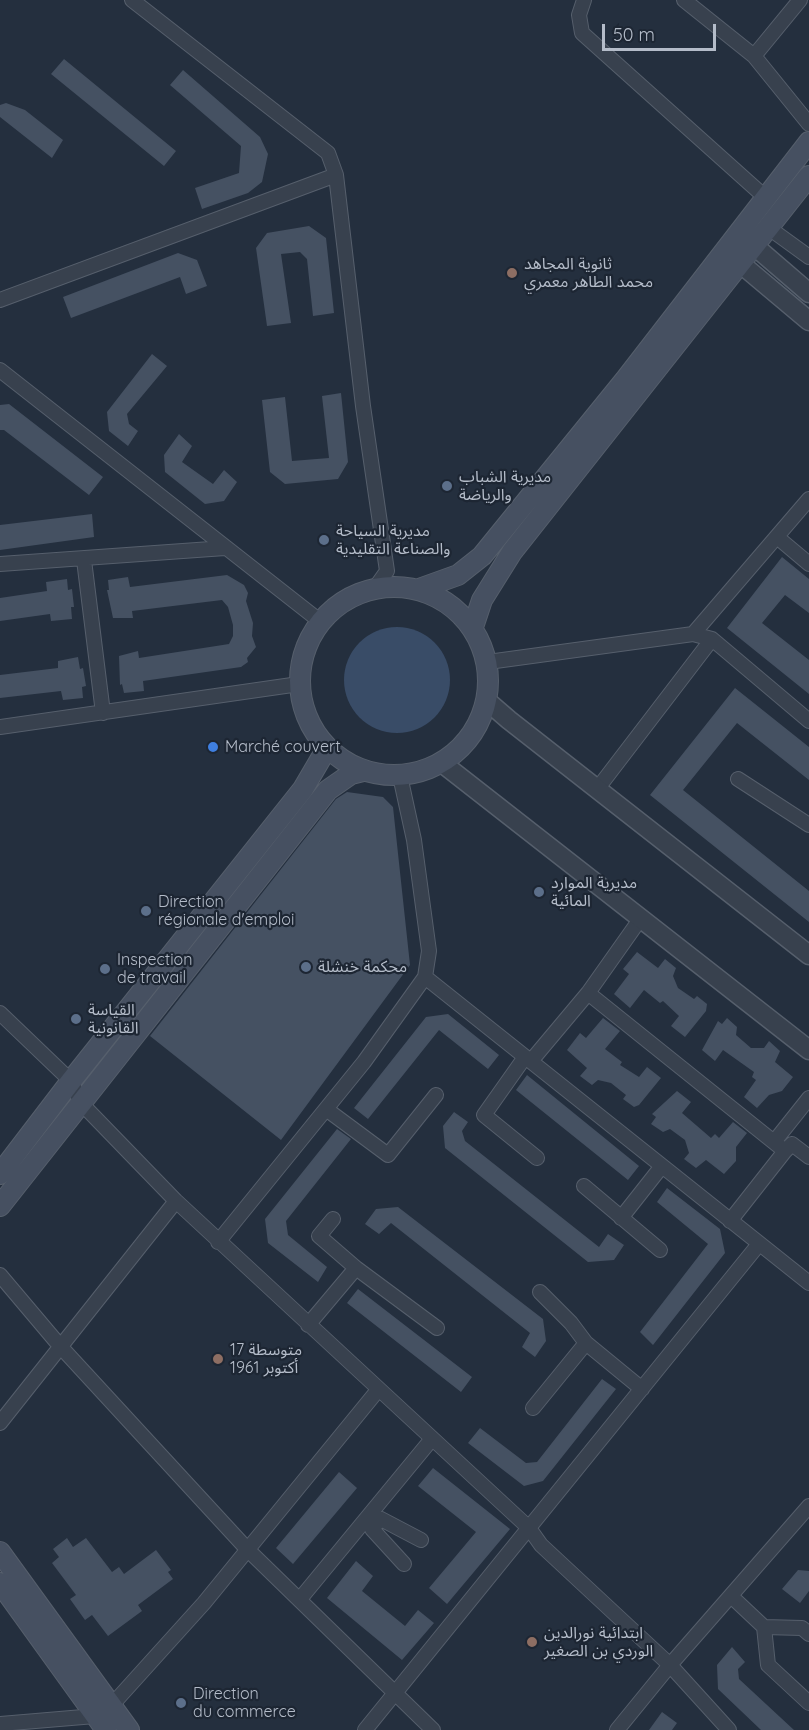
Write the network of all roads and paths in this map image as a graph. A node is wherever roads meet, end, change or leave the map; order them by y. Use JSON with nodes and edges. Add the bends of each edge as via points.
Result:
{"nodes":[{"id":1,"x":132,"y":0,"type":"edge"},
{"id":2,"x":584,"y":0,"type":"edge"},
{"id":3,"x":684,"y":0,"type":"edge"},
{"id":4,"x":800,"y":0,"type":"edge"},
{"id":5,"x":700,"y":4,"type":"edge"},
{"id":6,"x":754,"y":56,"type":"junction"},
{"id":7,"x":809,"y":124,"type":"edge"},
{"id":8,"x":809,"y":142,"type":"edge"},
{"id":9,"x":336,"y":175,"type":"junction"},
{"id":10,"x":809,"y":176,"type":"edge"},
{"id":11,"x":766,"y":198,"type":"junction"},
{"id":12,"x":769,"y":228,"type":"junction"},
{"id":13,"x":740,"y":233,"type":"junction"},
{"id":14,"x":754,"y":246,"type":"junction"},
{"id":15,"x":725,"y":250,"type":"junction"},
{"id":16,"x":809,"y":257,"type":"edge"},
{"id":17,"x":741,"y":264,"type":"junction"},
{"id":18,"x":809,"y":293,"type":"edge"},
{"id":19,"x":0,"y":300,"type":"edge"},
{"id":20,"x":809,"y":321,"type":"edge"},
{"id":21,"x":0,"y":370,"type":"edge"},
{"id":22,"x":809,"y":498,"type":"edge"},
{"id":23,"x":777,"y":537,"type":"junction"},
{"id":24,"x":225,"y":548,"type":"junction"},
{"id":25,"x":84,"y":560,"type":"junction"},
{"id":26,"x":0,"y":564,"type":"edge"},
{"id":27,"x":809,"y":564,"type":"edge"},
{"id":28,"x":375,"y":588,"type":"junction"},
{"id":29,"x":419,"y":589,"type":"junction"},
{"id":30,"x":321,"y":622,"type":"junction"},
{"id":31,"x":473,"y":627,"type":"junction"},
{"id":32,"x":693,"y":634,"type":"junction"},
{"id":33,"x":712,"y":639,"type":"junction"},
{"id":34,"x":488,"y":662,"type":"junction"},
{"id":35,"x":300,"y":684,"type":"junction"},
{"id":36,"x":487,"y":701,"type":"junction"},
{"id":37,"x":103,"y":713,"type":"junction"},
{"id":38,"x":809,"y":721,"type":"edge"},
{"id":39,"x":0,"y":727,"type":"edge"},
{"id":40,"x":327,"y":748,"type":"junction"},
{"id":41,"x":442,"y":763,"type":"junction"},
{"id":42,"x":363,"y":771,"type":"junction"},
{"id":43,"x":400,"y":776,"type":"junction"},
{"id":44,"x":738,"y":779,"type":"dead end"},
{"id":45,"x":598,"y":788,"type":"junction"},
{"id":46,"x":809,"y":825,"type":"edge"},
{"id":47,"x":642,"y":918,"type":"junction"},
{"id":48,"x":809,"y":955,"type":"edge"},
{"id":49,"x":425,"y":976,"type":"junction"},
{"id":50,"x":588,"y":993,"type":"junction"},
{"id":51,"x":0,"y":1013,"type":"edge"},
{"id":52,"x":809,"y":1050,"type":"edge"},
{"id":53,"x":528,"y":1059,"type":"junction"},
{"id":54,"x":70,"y":1080,"type":"junction"},
{"id":55,"x":436,"y":1095,"type":"dead end"},
{"id":56,"x":809,"y":1098,"type":"edge"},
{"id":57,"x":81,"y":1103,"type":"junction"},
{"id":58,"x":326,"y":1109,"type":"junction"},
{"id":59,"x":783,"y":1143,"type":"junction"},
{"id":60,"x":809,"y":1157,"type":"edge"},
{"id":61,"x":537,"y":1158,"type":"dead end"},
{"id":62,"x":662,"y":1166,"type":"junction"},
{"id":63,"x":0,"y":1174,"type":"edge"},
{"id":64,"x":584,"y":1186,"type":"dead end"},
{"id":65,"x":176,"y":1201,"type":"junction"},
{"id":66,"x":0,"y":1206,"type":"edge"},
{"id":67,"x":621,"y":1218,"type":"junction"},
{"id":68,"x":333,"y":1219,"type":"dead end"},
{"id":69,"x":730,"y":1221,"type":"junction"},
{"id":70,"x":218,"y":1242,"type":"junction"},
{"id":71,"x":759,"y":1244,"type":"junction"},
{"id":72,"x":660,"y":1250,"type":"dead end"},
{"id":73,"x":356,"y":1268,"type":"junction"},
{"id":74,"x":0,"y":1275,"type":"edge"},
{"id":75,"x":809,"y":1283,"type":"edge"},
{"id":76,"x":540,"y":1292,"type":"dead end"},
{"id":77,"x":308,"y":1325,"type":"junction"},
{"id":78,"x":436,"y":1328,"type":"dead end"},
{"id":79,"x":586,"y":1343,"type":"junction"},
{"id":80,"x":60,"y":1346,"type":"junction"},
{"id":81,"x":642,"y":1389,"type":"junction"},
{"id":82,"x":378,"y":1390,"type":"junction"},
{"id":83,"x":533,"y":1408,"type":"dead end"},
{"id":84,"x":0,"y":1424,"type":"edge"},
{"id":85,"x":431,"y":1440,"type":"junction"},
{"id":86,"x":806,"y":1514,"type":"edge"},
{"id":87,"x":372,"y":1520,"type":"junction"},
{"id":88,"x":529,"y":1528,"type":"junction"},
{"id":89,"x":421,"y":1540,"type":"dead end"},
{"id":90,"x":247,"y":1549,"type":"junction"},
{"id":91,"x":0,"y":1552,"type":"edge"},
{"id":92,"x":404,"y":1564,"type":"dead end"},
{"id":93,"x":0,"y":1583,"type":"edge"},
{"id":94,"x":731,"y":1596,"type":"junction"},
{"id":95,"x":300,"y":1599,"type":"junction"},
{"id":96,"x":764,"y":1627,"type":"junction"},
{"id":97,"x":809,"y":1634,"type":"edge"},
{"id":98,"x":670,"y":1665,"type":"junction"},
{"id":99,"x":394,"y":1695,"type":"junction"},
{"id":100,"x":809,"y":1703,"type":"edge"},
{"id":101,"x":104,"y":1718,"type":"edge"},
{"id":102,"x":2,"y":1726,"type":"edge"},
{"id":103,"x":721,"y":1727,"type":"edge"},
{"id":104,"x":129,"y":1730,"type":"edge"},
{"id":105,"x":365,"y":1730,"type":"edge"},
{"id":106,"x":433,"y":1730,"type":"edge"},
{"id":107,"x":617,"y":1730,"type":"edge"}],
"edges":[{"from":1,"to":9,"type":"street","via":[[318,143],[328,153]]},
{"from":2,"to":11,"type":"street","via":[[579,15],[582,33]]},
{"from":3,"to":5,"type":"street"},
{"from":4,"to":6,"type":"street"},
{"from":5,"to":6,"type":"street"},
{"from":6,"to":7,"type":"street"},
{"from":8,"to":11,"type":"main road"},
{"from":9,"to":19,"type":"street"},
{"from":9,"to":28,"type":"street","via":[[387,571]]},
{"from":10,"to":12,"type":"main road"},
{"from":11,"to":13,"type":"main road"},
{"from":12,"to":14,"type":"main road"},
{"from":12,"to":16,"type":"street"},
{"from":13,"to":14,"type":"street"},
{"from":13,"to":15,"type":"main road"},
{"from":14,"to":17,"type":"main road"},
{"from":14,"to":18,"type":"street"},
{"from":15,"to":17,"type":"street"},
{"from":15,"to":29,"type":"main road","via":[[482,556],[458,575]]},
{"from":17,"to":20,"type":"street"},
{"from":17,"to":31,"type":"main road","via":[[512,552],[487,592]]},
{"from":21,"to":24,"type":"street"},
{"from":22,"to":23,"type":"street"},
{"from":23,"to":27,"type":"street"},
{"from":23,"to":32,"type":"street"},
{"from":24,"to":25,"type":"street"},
{"from":24,"to":30,"type":"street"},
{"from":25,"to":26,"type":"street"},
{"from":25,"to":37,"type":"street"},
{"from":28,"to":29,"type":"main road"},
{"from":28,"to":30,"type":"main road","via":[[336,606]]},
{"from":29,"to":31,"type":"main road","via":[[441,598]]},
{"from":30,"to":35,"type":"main road","via":[[309,640]]},
{"from":31,"to":34,"type":"main road"},
{"from":32,"to":33,"type":"street"},
{"from":32,"to":34,"type":"street"},
{"from":33,"to":38,"type":"street"},
{"from":33,"to":45,"type":"street"},
{"from":34,"to":36,"type":"main road"},
{"from":35,"to":37,"type":"street"},
{"from":35,"to":40,"type":"main road","via":[[307,719]]},
{"from":36,"to":41,"type":"main road","via":[[468,740]]},
{"from":36,"to":45,"type":"street"},
{"from":37,"to":39,"type":"street"},
{"from":40,"to":42,"type":"main road"},
{"from":40,"to":54,"type":"main road","via":[[303,789]]},
{"from":41,"to":43,"type":"main road"},
{"from":41,"to":47,"type":"street"},
{"from":42,"to":43,"type":"main road"},
{"from":42,"to":57,"type":"main road","via":[[351,774],[328,790]]},
{"from":43,"to":49,"type":"street","via":[[414,840],[429,951]]},
{"from":44,"to":46,"type":"street"},
{"from":45,"to":48,"type":"street"},
{"from":47,"to":50,"type":"street"},
{"from":47,"to":52,"type":"street"},
{"from":49,"to":53,"type":"street"},
{"from":49,"to":58,"type":"street"},
{"from":50,"to":53,"type":"street"},
{"from":50,"to":59,"type":"street"},
{"from":51,"to":54,"type":"street"},
{"from":53,"to":61,"type":"street","via":[[484,1115]]},
{"from":53,"to":62,"type":"street"},
{"from":54,"to":57,"type":"street"},
{"from":54,"to":63,"type":"main road"},
{"from":55,"to":58,"type":"street","via":[[388,1155]]},
{"from":56,"to":59,"type":"street"},
{"from":57,"to":65,"type":"street"},
{"from":57,"to":66,"type":"main road"},
{"from":58,"to":70,"type":"street"},
{"from":59,"to":60,"type":"street"},
{"from":59,"to":69,"type":"street"},
{"from":62,"to":67,"type":"street"},
{"from":62,"to":69,"type":"street"},
{"from":64,"to":67,"type":"street"},
{"from":65,"to":70,"type":"street"},
{"from":65,"to":80,"type":"street"},
{"from":67,"to":72,"type":"street"},
{"from":68,"to":73,"type":"street","via":[[319,1236]]},
{"from":69,"to":71,"type":"street"},
{"from":70,"to":77,"type":"street"},
{"from":71,"to":75,"type":"street"},
{"from":71,"to":81,"type":"street"},
{"from":73,"to":77,"type":"street"},
{"from":73,"to":78,"type":"street"},
{"from":74,"to":80,"type":"street"},
{"from":76,"to":79,"type":"street"},
{"from":77,"to":82,"type":"street"},
{"from":79,"to":81,"type":"street"},
{"from":79,"to":83,"type":"street"},
{"from":80,"to":84,"type":"street"},
{"from":80,"to":90,"type":"street"},
{"from":81,"to":88,"type":"street"},
{"from":82,"to":85,"type":"street"},
{"from":82,"to":90,"type":"street"},
{"from":85,"to":87,"type":"street"},
{"from":85,"to":88,"type":"street"},
{"from":86,"to":94,"type":"street"},
{"from":87,"to":89,"type":"street","via":[[381,1519]]},
{"from":87,"to":92,"type":"street","via":[[372,1529]]},
{"from":87,"to":95,"type":"street"},
{"from":88,"to":98,"type":"street","via":[[541,1545]]},
{"from":88,"to":99,"type":"street"},
{"from":90,"to":95,"type":"street"},
{"from":90,"to":101,"type":"street"},
{"from":91,"to":101,"type":"main road"},
{"from":93,"to":101,"type":"main road"},
{"from":94,"to":96,"type":"street"},
{"from":94,"to":98,"type":"street"},
{"from":95,"to":99,"type":"street"},
{"from":96,"to":97,"type":"street","via":[[802,1628]]},
{"from":96,"to":100,"type":"street","via":[[768,1665]]},
{"from":98,"to":103,"type":"street"},
{"from":98,"to":107,"type":"street"},
{"from":99,"to":105,"type":"street"},
{"from":99,"to":106,"type":"street"},
{"from":101,"to":102,"type":"street"},
{"from":101,"to":104,"type":"main road"}]}
